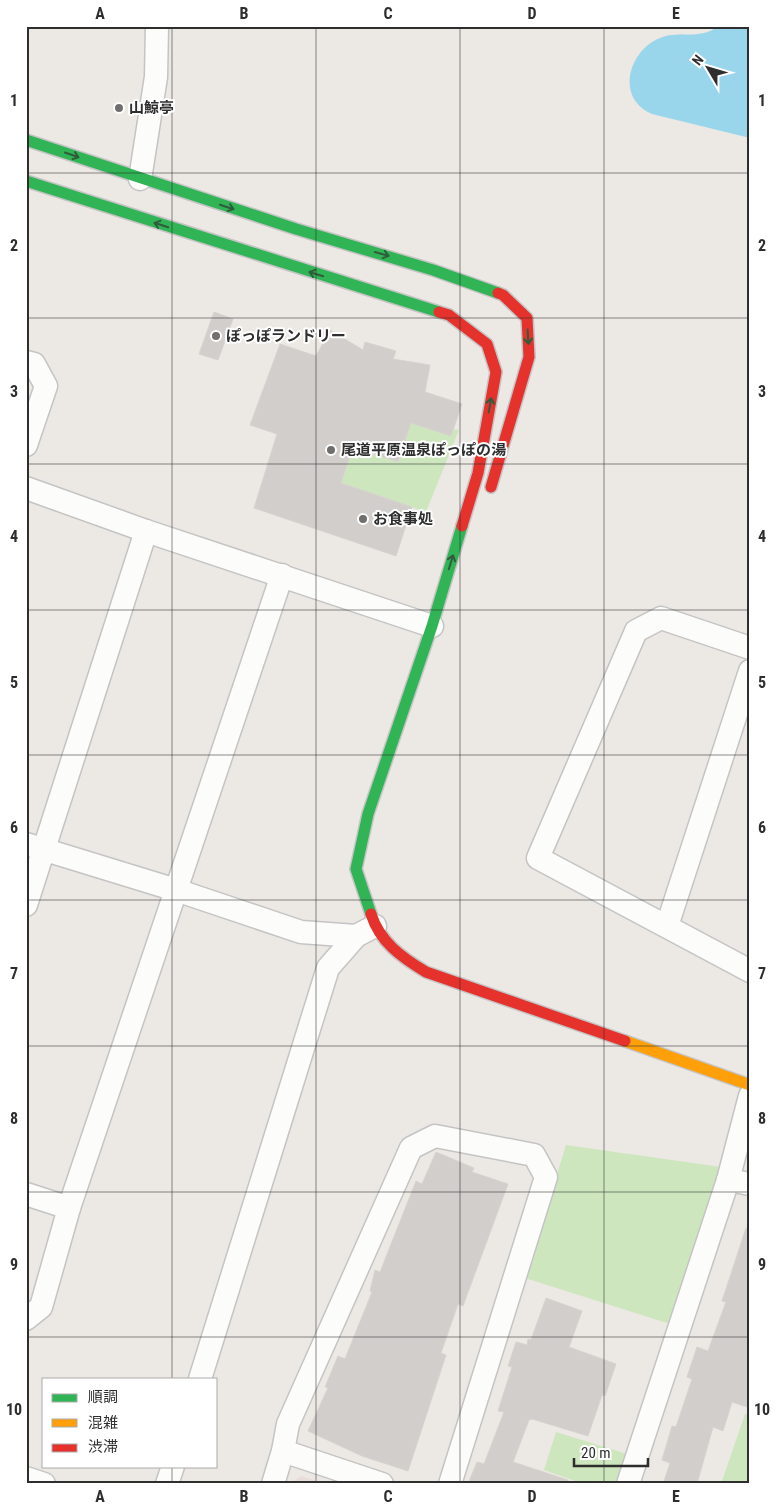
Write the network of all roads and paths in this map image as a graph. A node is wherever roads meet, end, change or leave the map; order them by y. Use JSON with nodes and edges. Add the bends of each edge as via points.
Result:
{"nodes":[{"id":1,"x":157,"y":26,"type":"edge"},
{"id":2,"x":26,"y":140,"type":"edge"},
{"id":3,"x":140,"y":179,"type":"junction"},
{"id":4,"x":26,"y":181,"type":"edge"},
{"id":5,"x":26,"y":362,"type":"edge"},
{"id":6,"x":26,"y":445,"type":"edge"},
{"id":7,"x":26,"y":488,"type":"edge"},
{"id":8,"x":486,"y":503,"type":"dead end"},
{"id":9,"x":146,"y":531,"type":"junction"},
{"id":10,"x":462,"y":565,"type":"dead end"},
{"id":11,"x":282,"y":575,"type":"junction"},
{"id":12,"x":432,"y":626,"type":"junction"},
{"id":13,"x":750,"y":648,"type":"edge"},
{"id":14,"x":750,"y":671,"type":"edge"},
{"id":15,"x":35,"y":847,"type":"edge"},
{"id":16,"x":176,"y":890,"type":"junction"},
{"id":17,"x":26,"y":905,"type":"edge"},
{"id":18,"x":667,"y":926,"type":"junction"},
{"id":19,"x":365,"y":931,"type":"junction"},
{"id":20,"x":750,"y":971,"type":"edge"},
{"id":21,"x":750,"y":1085,"type":"edge"},
{"id":22,"x":750,"y":1096,"type":"edge"},
{"id":23,"x":728,"y":1180,"type":"junction"},
{"id":24,"x":750,"y":1184,"type":"edge"},
{"id":25,"x":26,"y":1194,"type":"edge"},
{"id":26,"x":69,"y":1208,"type":"junction"},
{"id":27,"x":26,"y":1319,"type":"edge"},
{"id":28,"x":200,"y":1378,"type":"edge"},
{"id":29,"x":283,"y":1451,"type":"junction"},
{"id":30,"x":172,"y":1468,"type":"edge"},
{"id":31,"x":26,"y":1478,"type":"edge"},
{"id":32,"x":44,"y":1484,"type":"edge"},
{"id":33,"x":167,"y":1484,"type":"edge"},
{"id":34,"x":273,"y":1484,"type":"edge"},
{"id":35,"x":382,"y":1484,"type":"edge"},
{"id":36,"x":450,"y":1484,"type":"edge"},
{"id":37,"x":628,"y":1484,"type":"edge"}],
"edges":[{"from":1,"to":3,"type":"street","via":[[156,77]]},
{"from":2,"to":3,"type":"street","one_way":true},
{"from":3,"to":8,"type":"street","one_way":true,"via":[[294,233],[433,270],[503,295],[527,318],[529,356]]},
{"from":12,"to":4,"type":"street","one_way":true,"via":[[478,473],[496,372],[487,344],[449,315],[285,259]]},
{"from":5,"to":6,"type":"street","via":[[34,364],[46,386]]},
{"from":7,"to":9,"type":"street"},
{"from":9,"to":11,"type":"street"},
{"from":9,"to":15,"type":"street"},
{"from":10,"to":12,"type":"street"},
{"from":11,"to":12,"type":"street"},
{"from":11,"to":16,"type":"street"},
{"from":12,"to":19,"type":"street","via":[[368,814],[356,869]]},
{"from":13,"to":18,"type":"street","via":[[661,618],[636,631],[538,858]]},
{"from":14,"to":18,"type":"street"},
{"from":15,"to":16,"type":"street"},
{"from":15,"to":17,"type":"street"},
{"from":16,"to":19,"type":"street","via":[[301,932]]},
{"from":16,"to":26,"type":"street"},
{"from":18,"to":20,"type":"street"},
{"from":19,"to":21,"type":"street","via":[[426,972]]},
{"from":19,"to":28,"type":"street","via":[[328,968]]},
{"from":22,"to":23,"type":"street"},
{"from":23,"to":24,"type":"street"},
{"from":23,"to":37,"type":"street"},
{"from":25,"to":26,"type":"street"},
{"from":26,"to":27,"type":"street","via":[[41,1307]]},
{"from":29,"to":34,"type":"street"},
{"from":29,"to":35,"type":"street"},
{"from":29,"to":36,"type":"street","via":[[288,1424],[412,1148],[435,1136],[534,1155],[546,1177]]},
{"from":30,"to":33,"type":"street"},
{"from":31,"to":32,"type":"street"}]}
